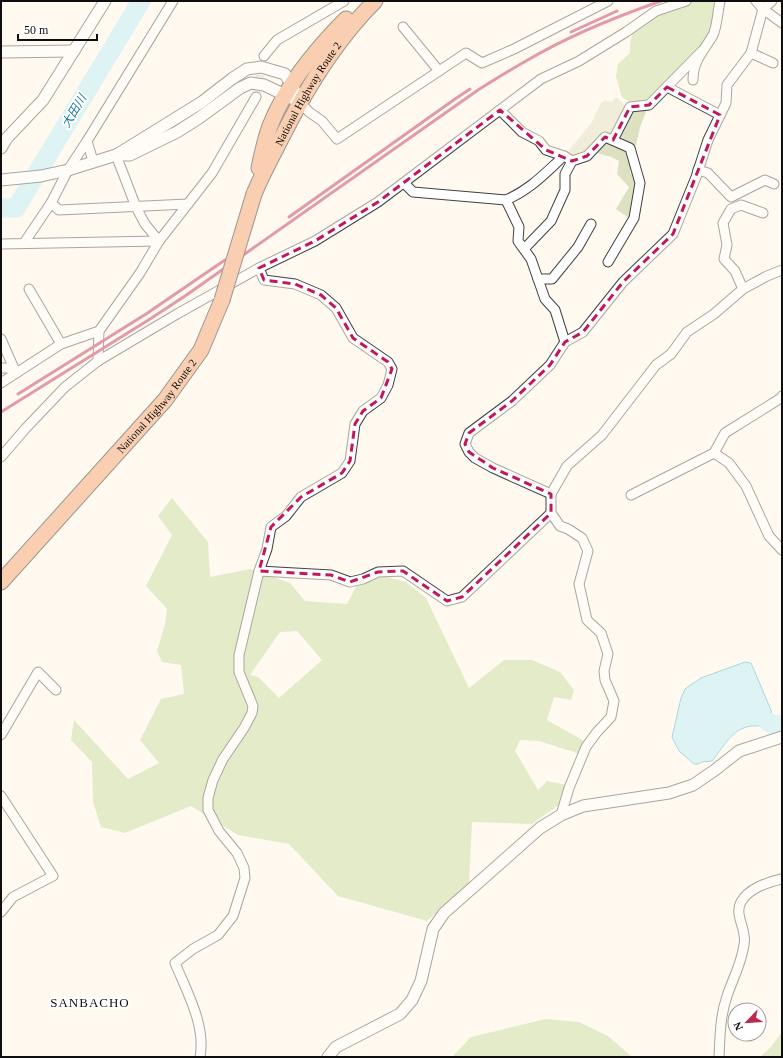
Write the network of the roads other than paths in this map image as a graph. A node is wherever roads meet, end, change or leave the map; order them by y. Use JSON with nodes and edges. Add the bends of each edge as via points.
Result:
{"nodes":[{"id":1,"x":105,"y":1,"type":"edge"},
{"id":2,"x":172,"y":1,"type":"edge"},
{"id":3,"x":344,"y":1,"type":"edge"},
{"id":4,"x":366,"y":1,"type":"edge"},
{"id":5,"x":375,"y":1,"type":"edge"},
{"id":6,"x":608,"y":1,"type":"edge"},
{"id":7,"x":686,"y":1,"type":"edge"},
{"id":8,"x":720,"y":1,"type":"edge"},
{"id":9,"x":756,"y":1,"type":"edge"},
{"id":10,"x":772,"y":1,"type":"edge"},
{"id":11,"x":763,"y":9,"type":"junction"},
{"id":12,"x":782,"y":23,"type":"edge"},
{"id":13,"x":403,"y":27,"type":"dead end"},
{"id":14,"x":74,"y":51,"type":"junction"},
{"id":15,"x":702,"y":51,"type":"junction"},
{"id":16,"x":1,"y":52,"type":"edge"},
{"id":17,"x":751,"y":53,"type":"junction"},
{"id":18,"x":264,"y":56,"type":"tunnel mouth"},
{"id":19,"x":773,"y":63,"type":"dead end"},
{"id":20,"x":439,"y":71,"type":"junction"},
{"id":21,"x":693,"y":80,"type":"dead end"},
{"id":22,"x":668,"y":87,"type":"junction"},
{"id":23,"x":289,"y":90,"type":"junction"},
{"id":24,"x":256,"y":97,"type":"tunnel mouth"},
{"id":25,"x":300,"y":102,"type":"junction"},
{"id":26,"x":500,"y":110,"type":"junction"},
{"id":27,"x":720,"y":115,"type":"junction"},
{"id":28,"x":613,"y":140,"type":"junction"},
{"id":29,"x":87,"y":141,"type":"junction"},
{"id":30,"x":1,"y":148,"type":"edge"},
{"id":31,"x":116,"y":155,"type":"junction"},
{"id":32,"x":564,"y":156,"type":"junction"},
{"id":33,"x":93,"y":161,"type":"junction"},
{"id":34,"x":572,"y":162,"type":"junction"},
{"id":35,"x":67,"y":170,"type":"junction"},
{"id":36,"x":698,"y":170,"type":"junction"},
{"id":37,"x":4,"y":179,"type":"edge"},
{"id":38,"x":404,"y":183,"type":"junction"},
{"id":39,"x":774,"y":184,"type":"dead end"},
{"id":40,"x":254,"y":194,"type":"junction"},
{"id":41,"x":506,"y":200,"type":"junction"},
{"id":42,"x":51,"y":203,"type":"junction"},
{"id":43,"x":188,"y":204,"type":"junction"},
{"id":44,"x":136,"y":207,"type":"junction"},
{"id":45,"x":763,"y":213,"type":"dead end"},
{"id":46,"x":591,"y":224,"type":"dead end"},
{"id":47,"x":159,"y":241,"type":"junction"},
{"id":48,"x":24,"y":243,"type":"junction"},
{"id":49,"x":1,"y":244,"type":"edge"},
{"id":50,"x":524,"y":249,"type":"junction"},
{"id":51,"x":608,"y":262,"type":"dead end"},
{"id":52,"x":259,"y":268,"type":"junction"},
{"id":53,"x":782,"y":270,"type":"edge"},
{"id":54,"x":538,"y":279,"type":"junction"},
{"id":55,"x":30,"y":289,"type":"dead end"},
{"id":56,"x":743,"y":289,"type":"junction"},
{"id":57,"x":100,"y":331,"type":"junction"},
{"id":58,"x":1,"y":339,"type":"edge"},
{"id":59,"x":565,"y":342,"type":"junction"},
{"id":60,"x":61,"y":344,"type":"junction"},
{"id":61,"x":98,"y":361,"type":"junction"},
{"id":62,"x":1,"y":368,"type":"edge"},
{"id":63,"x":16,"y":373,"type":"junction"},
{"id":64,"x":1,"y":383,"type":"edge"},
{"id":65,"x":782,"y":396,"type":"edge"},
{"id":66,"x":714,"y":453,"type":"junction"},
{"id":67,"x":1,"y":457,"type":"edge"},
{"id":68,"x":551,"y":494,"type":"junction"},
{"id":69,"x":631,"y":495,"type":"dead end"},
{"id":70,"x":551,"y":513,"type":"junction"},
{"id":71,"x":782,"y":550,"type":"edge"},
{"id":72,"x":258,"y":572,"type":"junction"},
{"id":73,"x":1,"y":582,"type":"edge"},
{"id":74,"x":56,"y":690,"type":"dead end"},
{"id":75,"x":1,"y":735,"type":"edge"},
{"id":76,"x":782,"y":737,"type":"edge"},
{"id":77,"x":1,"y":796,"type":"edge"},
{"id":78,"x":561,"y":815,"type":"junction"},
{"id":79,"x":782,"y":879,"type":"edge"},
{"id":80,"x":1,"y":912,"type":"edge"},
{"id":81,"x":200,"y":1057,"type":"edge"},
{"id":82,"x":328,"y":1057,"type":"edge"},
{"id":83,"x":719,"y":1057,"type":"edge"}],
"edges":[{"from":1,"to":14,"type":"street"},
{"from":2,"to":29,"type":"street"},
{"from":3,"to":18,"type":"street","via":[[277,40]]},
{"from":4,"to":23,"type":"highway","name":"National Highway Route 2","via":[[324,42]]},
{"from":5,"to":25,"type":"highway","name":"National Highway Route 2","via":[[337,45]]},
{"from":6,"to":20,"type":"street","via":[[482,63],[466,52]]},
{"from":7,"to":26,"type":"street","via":[[656,11],[579,61],[541,79]]},
{"from":8,"to":15,"type":"street","via":[[714,34]]},
{"from":9,"to":11,"type":"street"},
{"from":10,"to":11,"type":"street"},
{"from":11,"to":12,"type":"street"},
{"from":11,"to":17,"type":"street"},
{"from":13,"to":20,"type":"street"},
{"from":14,"to":16,"type":"street"},
{"from":14,"to":30,"type":"street","via":[[43,100],[7,138]]},
{"from":15,"to":21,"type":"street","via":[[693,71]]},
{"from":15,"to":22,"type":"street"},
{"from":17,"to":19,"type":"street"},
{"from":17,"to":27,"type":"street","via":[[727,85],[726,103]]},
{"from":20,"to":25,"type":"street","via":[[337,140],[322,121]]},
{"from":22,"to":27,"type":"street"},
{"from":22,"to":28,"type":"street","via":[[650,105],[630,107]]},
{"from":23,"to":25,"type":"street"},
{"from":23,"to":31,"type":"street","via":[[251,83],[177,132],[130,155]]},
{"from":23,"to":31,"type":"street","via":[[285,74],[261,67],[247,69],[202,102]]},
{"from":23,"to":40,"type":"highway","name":"National Highway Route 2","via":[[270,126]]},
{"from":24,"to":43,"type":"street","via":[[212,173]]},
{"from":25,"to":40,"type":"highway","name":"National Highway Route 2"},
{"from":26,"to":32,"type":"street","via":[[522,132],[539,141],[546,150]]},
{"from":26,"to":38,"type":"street"},
{"from":27,"to":36,"type":"street"},
{"from":28,"to":34,"type":"street","via":[[605,137],[587,156]]},
{"from":28,"to":51,"type":"street","via":[[630,148],[640,183],[634,218]]},
{"from":29,"to":33,"type":"street"},
{"from":29,"to":35,"type":"street"},
{"from":31,"to":33,"type":"street"},
{"from":31,"to":44,"type":"street"},
{"from":32,"to":34,"type":"street"},
{"from":32,"to":41,"type":"street","via":[[539,180],[520,194]]},
{"from":33,"to":35,"type":"street"},
{"from":34,"to":50,"type":"street","via":[[565,174],[565,190],[551,220]]},
{"from":35,"to":37,"type":"street","via":[[41,176]]},
{"from":35,"to":42,"type":"street"},
{"from":36,"to":39,"type":"street","via":[[708,173],[731,197],[765,180]]},
{"from":36,"to":59,"type":"street","via":[[673,234],[623,282],[583,332]]},
{"from":38,"to":41,"type":"street","via":[[412,192]]},
{"from":38,"to":52,"type":"street","via":[[315,241]]},
{"from":40,"to":73,"type":"highway","name":"National Highway Route 2","bridge":true,"via":[[222,300],[201,350],[165,400]]},
{"from":41,"to":50,"type":"street","via":[[519,227],[518,242]]},
{"from":42,"to":44,"type":"street","via":[[59,210]]},
{"from":42,"to":48,"type":"street"},
{"from":43,"to":44,"type":"street"},
{"from":43,"to":47,"type":"street"},
{"from":44,"to":47,"type":"street","via":[[145,224]]},
{"from":45,"to":56,"type":"street","via":[[741,205],[731,208],[723,223],[727,246],[724,259],[735,271]]},
{"from":46,"to":54,"type":"street","via":[[578,247],[552,279]]},
{"from":47,"to":48,"type":"street"},
{"from":47,"to":57,"type":"street"},
{"from":48,"to":49,"type":"street"},
{"from":50,"to":54,"type":"street","via":[[531,259]]},
{"from":52,"to":61,"type":"street"},
{"from":52,"to":72,"type":"street","via":[[264,280],[295,284],[321,295],[336,308],[353,338],[388,362],[392,369],[381,398],[363,411],[355,424],[350,461],[342,473],[301,497],[286,516],[271,527],[267,549]]},
{"from":53,"to":56,"type":"street"},
{"from":54,"to":59,"type":"street","via":[[545,298],[555,310]]},
{"from":55,"to":60,"type":"street"},
{"from":56,"to":68,"type":"street","via":[[714,314],[687,332],[671,354],[656,365],[602,435],[567,466]]},
{"from":57,"to":60,"type":"street"},
{"from":57,"to":61,"type":"street"},
{"from":58,"to":63,"type":"street"},
{"from":59,"to":68,"type":"street","via":[[550,366],[512,401],[469,433],[465,444],[475,458]]},
{"from":60,"to":63,"type":"street"},
{"from":61,"to":67,"type":"street","via":[[65,387]]},
{"from":62,"to":63,"type":"street","via":[[8,368]]},
{"from":63,"to":64,"type":"street"},
{"from":65,"to":66,"type":"street","via":[[725,433]]},
{"from":66,"to":69,"type":"street"},
{"from":66,"to":71,"type":"street","via":[[729,463],[746,486],[769,536]]},
{"from":68,"to":70,"type":"street"},
{"from":70,"to":72,"type":"street","via":[[462,597],[447,601],[403,571],[378,572],[350,582],[332,575]]},
{"from":70,"to":78,"type":"street","via":[[560,526],[582,538],[588,551],[578,584],[587,620],[601,633],[608,654],[604,672],[614,701],[611,717],[586,747]]},
{"from":72,"to":81,"type":"street","via":[[239,655],[239,672],[253,706],[252,713],[223,759],[208,798],[208,810],[219,831],[237,853],[246,878],[233,916],[218,935],[175,963],[199,1025],[202,1046]]},
{"from":74,"to":75,"type":"street","via":[[38,672]]},
{"from":76,"to":78,"type":"street","via":[[739,752],[693,784],[670,793],[583,806]]},
{"from":77,"to":80,"type":"street","via":[[53,876],[13,897]]},
{"from":78,"to":82,"type":"street","via":[[540,828],[444,913],[433,929],[421,981],[412,1000],[400,1014],[336,1047]]},
{"from":79,"to":83,"type":"street","via":[[749,891],[740,903],[738,913],[744,935],[743,950],[722,1018]]}]}
